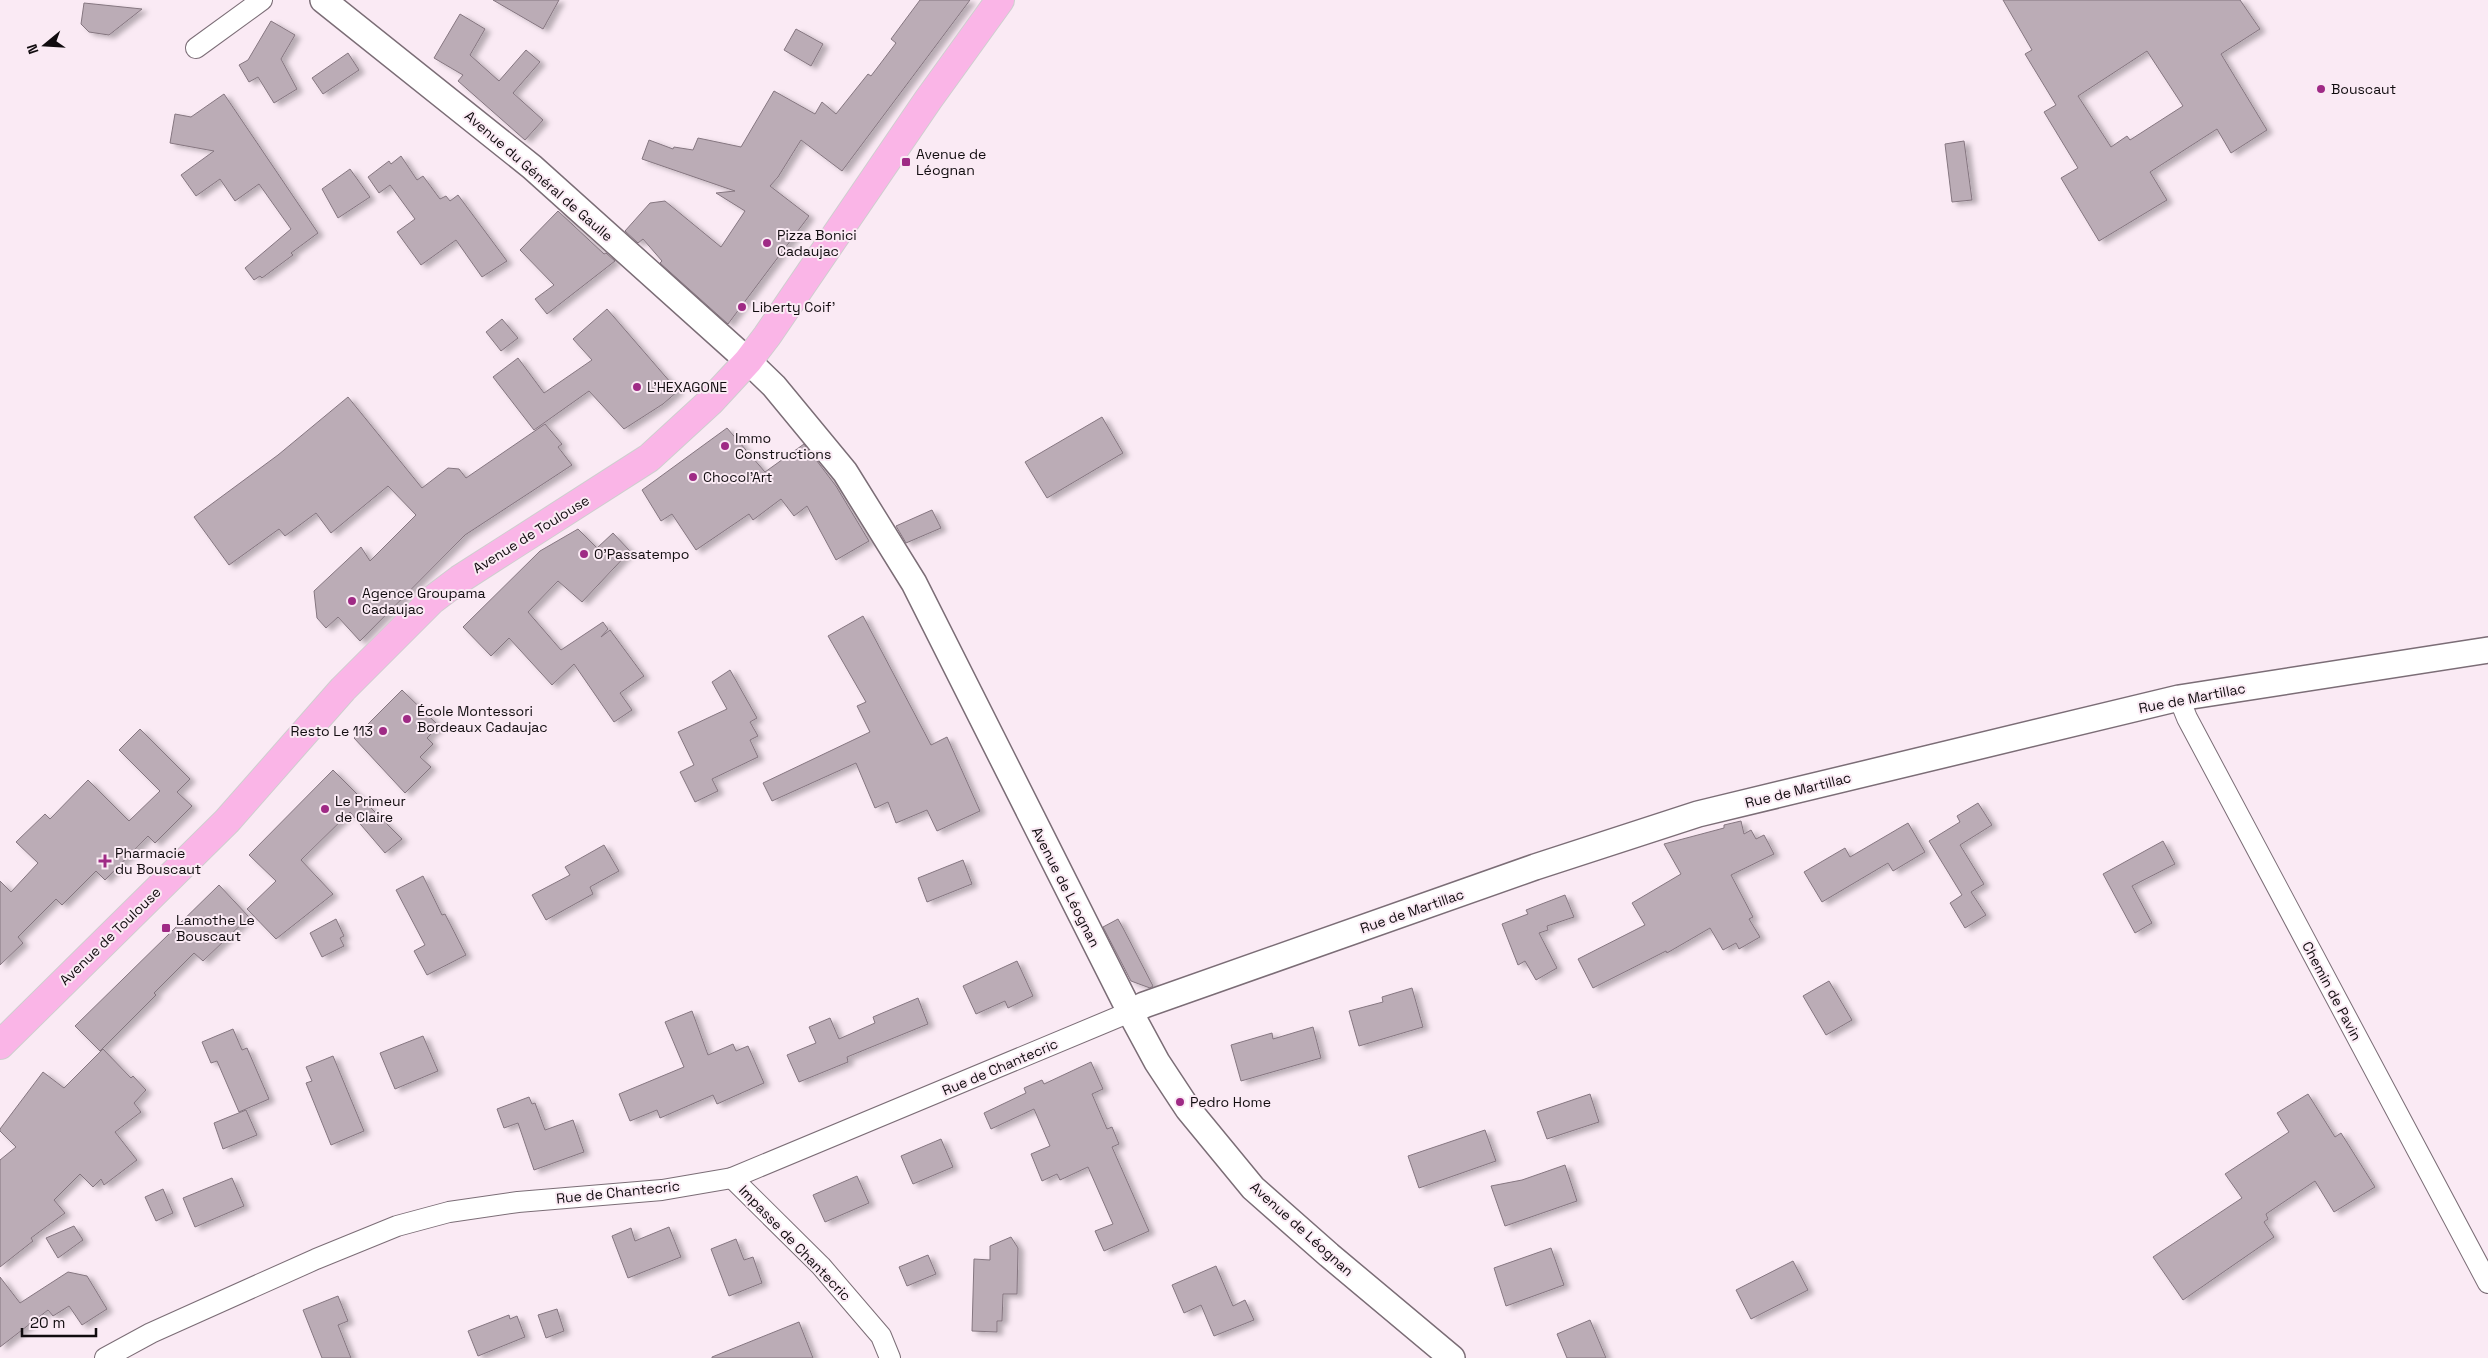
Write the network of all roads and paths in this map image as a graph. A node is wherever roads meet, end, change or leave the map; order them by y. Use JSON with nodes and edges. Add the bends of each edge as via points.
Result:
{"nodes":[{"id":1,"x":262,"y":0,"type":"edge"},
{"id":2,"x":323,"y":0,"type":"edge"},
{"id":3,"x":1000,"y":0,"type":"edge"},
{"id":4,"x":196,"y":48,"type":"dead end"},
{"id":5,"x":748,"y":361,"type":"junction"},
{"id":6,"x":2488,"y":650,"type":"edge"},
{"id":7,"x":2178,"y":698,"type":"junction"},
{"id":8,"x":1130,"y":1012,"type":"junction"},
{"id":9,"x":0,"y":1045,"type":"edge"},
{"id":10,"x":732,"y":1178,"type":"junction"},
{"id":11,"x":2488,"y":1283,"type":"edge"},
{"id":12,"x":105,"y":1358,"type":"edge"},
{"id":13,"x":890,"y":1358,"type":"edge"},
{"id":14,"x":1452,"y":1358,"type":"edge"}],
"edges":[{"from":1,"to":4,"type":"street"},
{"from":2,"to":5,"type":"street","name":"Avenue du Général de Gaulle","via":[[532,167]]},
{"from":3,"to":5,"type":"main road","name":"Avenue de Toulouse"},
{"from":5,"to":8,"type":"street","name":"Avenue de Léognan","via":[[774,386],[845,472],[914,584]]},
{"from":5,"to":9,"type":"main road","name":"Avenue de Toulouse","via":[[710,402],[649,458],[432,600],[315,720],[227,821]]},
{"from":6,"to":7,"type":"street","name":"Rue de Martillac"},
{"from":7,"to":8,"type":"street","name":"Rue de Martillac","via":[[1698,814],[1535,867]]},
{"from":7,"to":11,"type":"street","name":"Chemin de Pavin"},
{"from":8,"to":10,"type":"street","name":"Rue de Chantecric"},
{"from":8,"to":14,"type":"street","name":"Avenue de Léognan","via":[[1188,1109],[1253,1188]]},
{"from":10,"to":12,"type":"street","name":"Rue de Chantecric","via":[[662,1190],[459,1210],[414,1222],[316,1259],[151,1333]]},
{"from":10,"to":13,"type":"street","name":"Impasse de Chantecric","via":[[821,1266],[881,1336]]}]}
